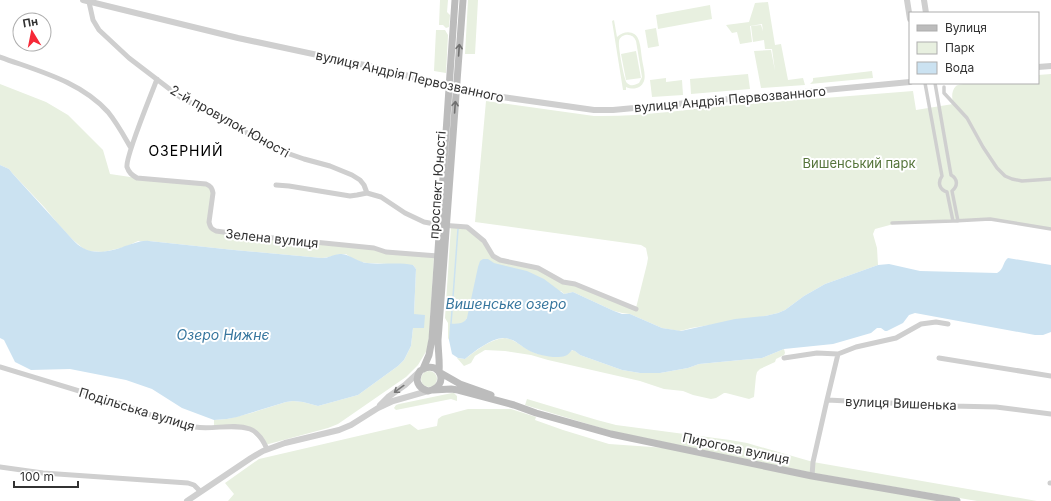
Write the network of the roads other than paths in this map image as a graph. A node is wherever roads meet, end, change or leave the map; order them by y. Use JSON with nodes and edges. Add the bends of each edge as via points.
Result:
{"nodes":[{"id":1,"x":455,"y":0,"type":"edge"},
{"id":2,"x":463,"y":0,"type":"edge"},
{"id":3,"x":907,"y":0,"type":"edge"},
{"id":4,"x":924,"y":0,"type":"edge"},
{"id":5,"x":86,"y":1,"type":"edge"},
{"id":6,"x":926,"y":12,"type":"edge"},
{"id":7,"x":909,"y":13,"type":"edge"},
{"id":8,"x":0,"y":57,"type":"edge"},
{"id":9,"x":1051,"y":66,"type":"edge"},
{"id":10,"x":1039,"y":67,"type":"edge"},
{"id":11,"x":157,"y":79,"type":"junction"},
{"id":12,"x":909,"y":82,"type":"edge"},
{"id":13,"x":926,"y":84,"type":"edge"},
{"id":14,"x":935,"y":84,"type":"edge"},
{"id":15,"x":944,"y":87,"type":"dead end"},
{"id":16,"x":453,"y":88,"type":"junction"},
{"id":17,"x":131,"y":148,"type":"junction"},
{"id":18,"x":952,"y":175,"type":"junction"},
{"id":19,"x":942,"y":176,"type":"junction"},
{"id":20,"x":1051,"y":179,"type":"edge"},
{"id":21,"x":276,"y":185,"type":"dead end"},
{"id":22,"x":952,"y":191,"type":"junction"},
{"id":23,"x":947,"y":192,"type":"junction"},
{"id":24,"x":367,"y":193,"type":"junction"},
{"id":25,"x":952,"y":221,"type":"junction"},
{"id":26,"x":958,"y":221,"type":"junction"},
{"id":27,"x":892,"y":223,"type":"dead end"},
{"id":28,"x":443,"y":225,"type":"junction"},
{"id":29,"x":1051,"y":229,"type":"edge"},
{"id":30,"x":438,"y":256,"type":"junction"},
{"id":31,"x":636,"y":309,"type":"dead end"},
{"id":32,"x":948,"y":324,"type":"dead end"},
{"id":33,"x":838,"y":354,"type":"junction"},
{"id":34,"x":784,"y":358,"type":"dead end"},
{"id":35,"x":939,"y":358,"type":"dead end"},
{"id":36,"x":440,"y":363,"type":"junction"},
{"id":37,"x":0,"y":367,"type":"edge"},
{"id":38,"x":421,"y":370,"type":"junction"},
{"id":39,"x":439,"y":372,"type":"junction"},
{"id":40,"x":1051,"y":376,"type":"edge"},
{"id":41,"x":456,"y":382,"type":"junction"},
{"id":42,"x":431,"y":391,"type":"junction"},
{"id":43,"x":827,"y":400,"type":"junction"},
{"id":44,"x":514,"y":405,"type":"junction"},
{"id":45,"x":378,"y":408,"type":"junction"},
{"id":46,"x":1051,"y":414,"type":"edge"},
{"id":47,"x":268,"y":449,"type":"junction"},
{"id":48,"x":0,"y":467,"type":"edge"},
{"id":49,"x":812,"y":476,"type":"junction"},
{"id":50,"x":200,"y":491,"type":"junction"},
{"id":51,"x":187,"y":501,"type":"edge"},
{"id":52,"x":957,"y":501,"type":"edge"}],
"edges":[{"from":1,"to":16,"type":"main road","name":"проспект Юності"},
{"from":16,"to":2,"type":"main road","name":"проспект Юності","one_way":true},
{"from":3,"to":7,"type":"street"},
{"from":4,"to":6,"type":"street"},
{"from":5,"to":11,"type":"street","name":"2-й провулок Юності","via":[[99,30],[129,58]]},
{"from":5,"to":16,"type":"street","name":"вулиця Андрія Первозванного"},
{"from":8,"to":17,"type":"street","via":[[80,89],[107,112]]},
{"from":9,"to":10,"type":"street"},
{"from":11,"to":17,"type":"street","name":"Зелена вулиця"},
{"from":11,"to":24,"type":"street","name":"2-й провулок Юності","via":[[180,97],[281,151],[352,175],[360,180]]},
{"from":12,"to":16,"type":"street","name":"вулиця Андрія Первозванного","via":[[613,110],[594,110]]},
{"from":13,"to":19,"type":"street"},
{"from":14,"to":18,"type":"street"},
{"from":15,"to":20,"type":"street","via":[[944,93],[967,118],[997,168],[1005,176],[1022,181]]},
{"from":16,"to":28,"type":"main road","name":"проспект Юності"},
{"from":17,"to":30,"type":"street","name":"Зелена вулиця","via":[[127,167],[137,178],[210,186],[213,193],[209,225],[212,230]]},
{"from":18,"to":19,"type":"street"},
{"from":18,"to":22,"type":"street","via":[[957,181]]},
{"from":19,"to":23,"type":"street","via":[[939,185]]},
{"from":21,"to":24,"type":"street","via":[[350,196]]},
{"from":22,"to":23,"type":"street"},
{"from":22,"to":26,"type":"street"},
{"from":23,"to":25,"type":"street"},
{"from":24,"to":28,"type":"street","via":[[381,197],[424,222]]},
{"from":25,"to":26,"type":"street"},
{"from":25,"to":27,"type":"street"},
{"from":26,"to":29,"type":"street","via":[[990,218]]},
{"from":28,"to":30,"type":"main road","name":"проспект Юності"},
{"from":28,"to":31,"type":"street","via":[[469,228],[484,241],[493,256],[500,260],[538,268],[563,282],[575,284]]},
{"from":28,"to":36,"type":"main road","name":"проспект Юності","via":[[438,340]]},
{"from":30,"to":38,"type":"main road","name":"проспект Юності","via":[[432,339]]},
{"from":32,"to":33,"type":"street","via":[[921,324],[896,338]]},
{"from":33,"to":34,"type":"street","via":[[817,353]]},
{"from":33,"to":43,"type":"street"},
{"from":35,"to":40,"type":"street"},
{"from":36,"to":39,"type":"main road","name":"проспект Юності"},
{"from":36,"to":41,"type":"main road"},
{"from":37,"to":47,"type":"street","name":"Подільська вулиця","via":[[186,426],[249,429]]},
{"from":38,"to":39,"type":"main road","via":[[432,367]]},
{"from":38,"to":42,"type":"main road","via":[[418,383],[423,390]]},
{"from":38,"to":45,"type":"street","name":"Пирогова вулиця","one_way":true},
{"from":39,"to":41,"type":"main road","name":"Пирогова вулиця"},
{"from":39,"to":42,"type":"main road","via":[[441,382]]},
{"from":41,"to":44,"type":"main road","name":"Пирогова вулиця"},
{"from":42,"to":44,"type":"main road","name":"Пирогова вулиця","via":[[458,390]]},
{"from":42,"to":45,"type":"street","name":"Пирогова вулиця","via":[[393,401]]},
{"from":43,"to":46,"type":"street","name":"вулиця Вишенька","via":[[996,407]]},
{"from":43,"to":49,"type":"street","name":"вулиця Вишенька"},
{"from":44,"to":49,"type":"main road","name":"Пирогова вулиця","via":[[611,434]]},
{"from":45,"to":47,"type":"street","name":"Пирогова вулиця","via":[[345,428]]},
{"from":47,"to":50,"type":"street","name":"Пирогова вулиця"},
{"from":48,"to":50,"type":"street","via":[[43,473],[188,484],[194,485]]},
{"from":49,"to":52,"type":"main road","name":"Пирогова вулиця"},
{"from":50,"to":51,"type":"street","name":"Пирогова вулиця"}]}
